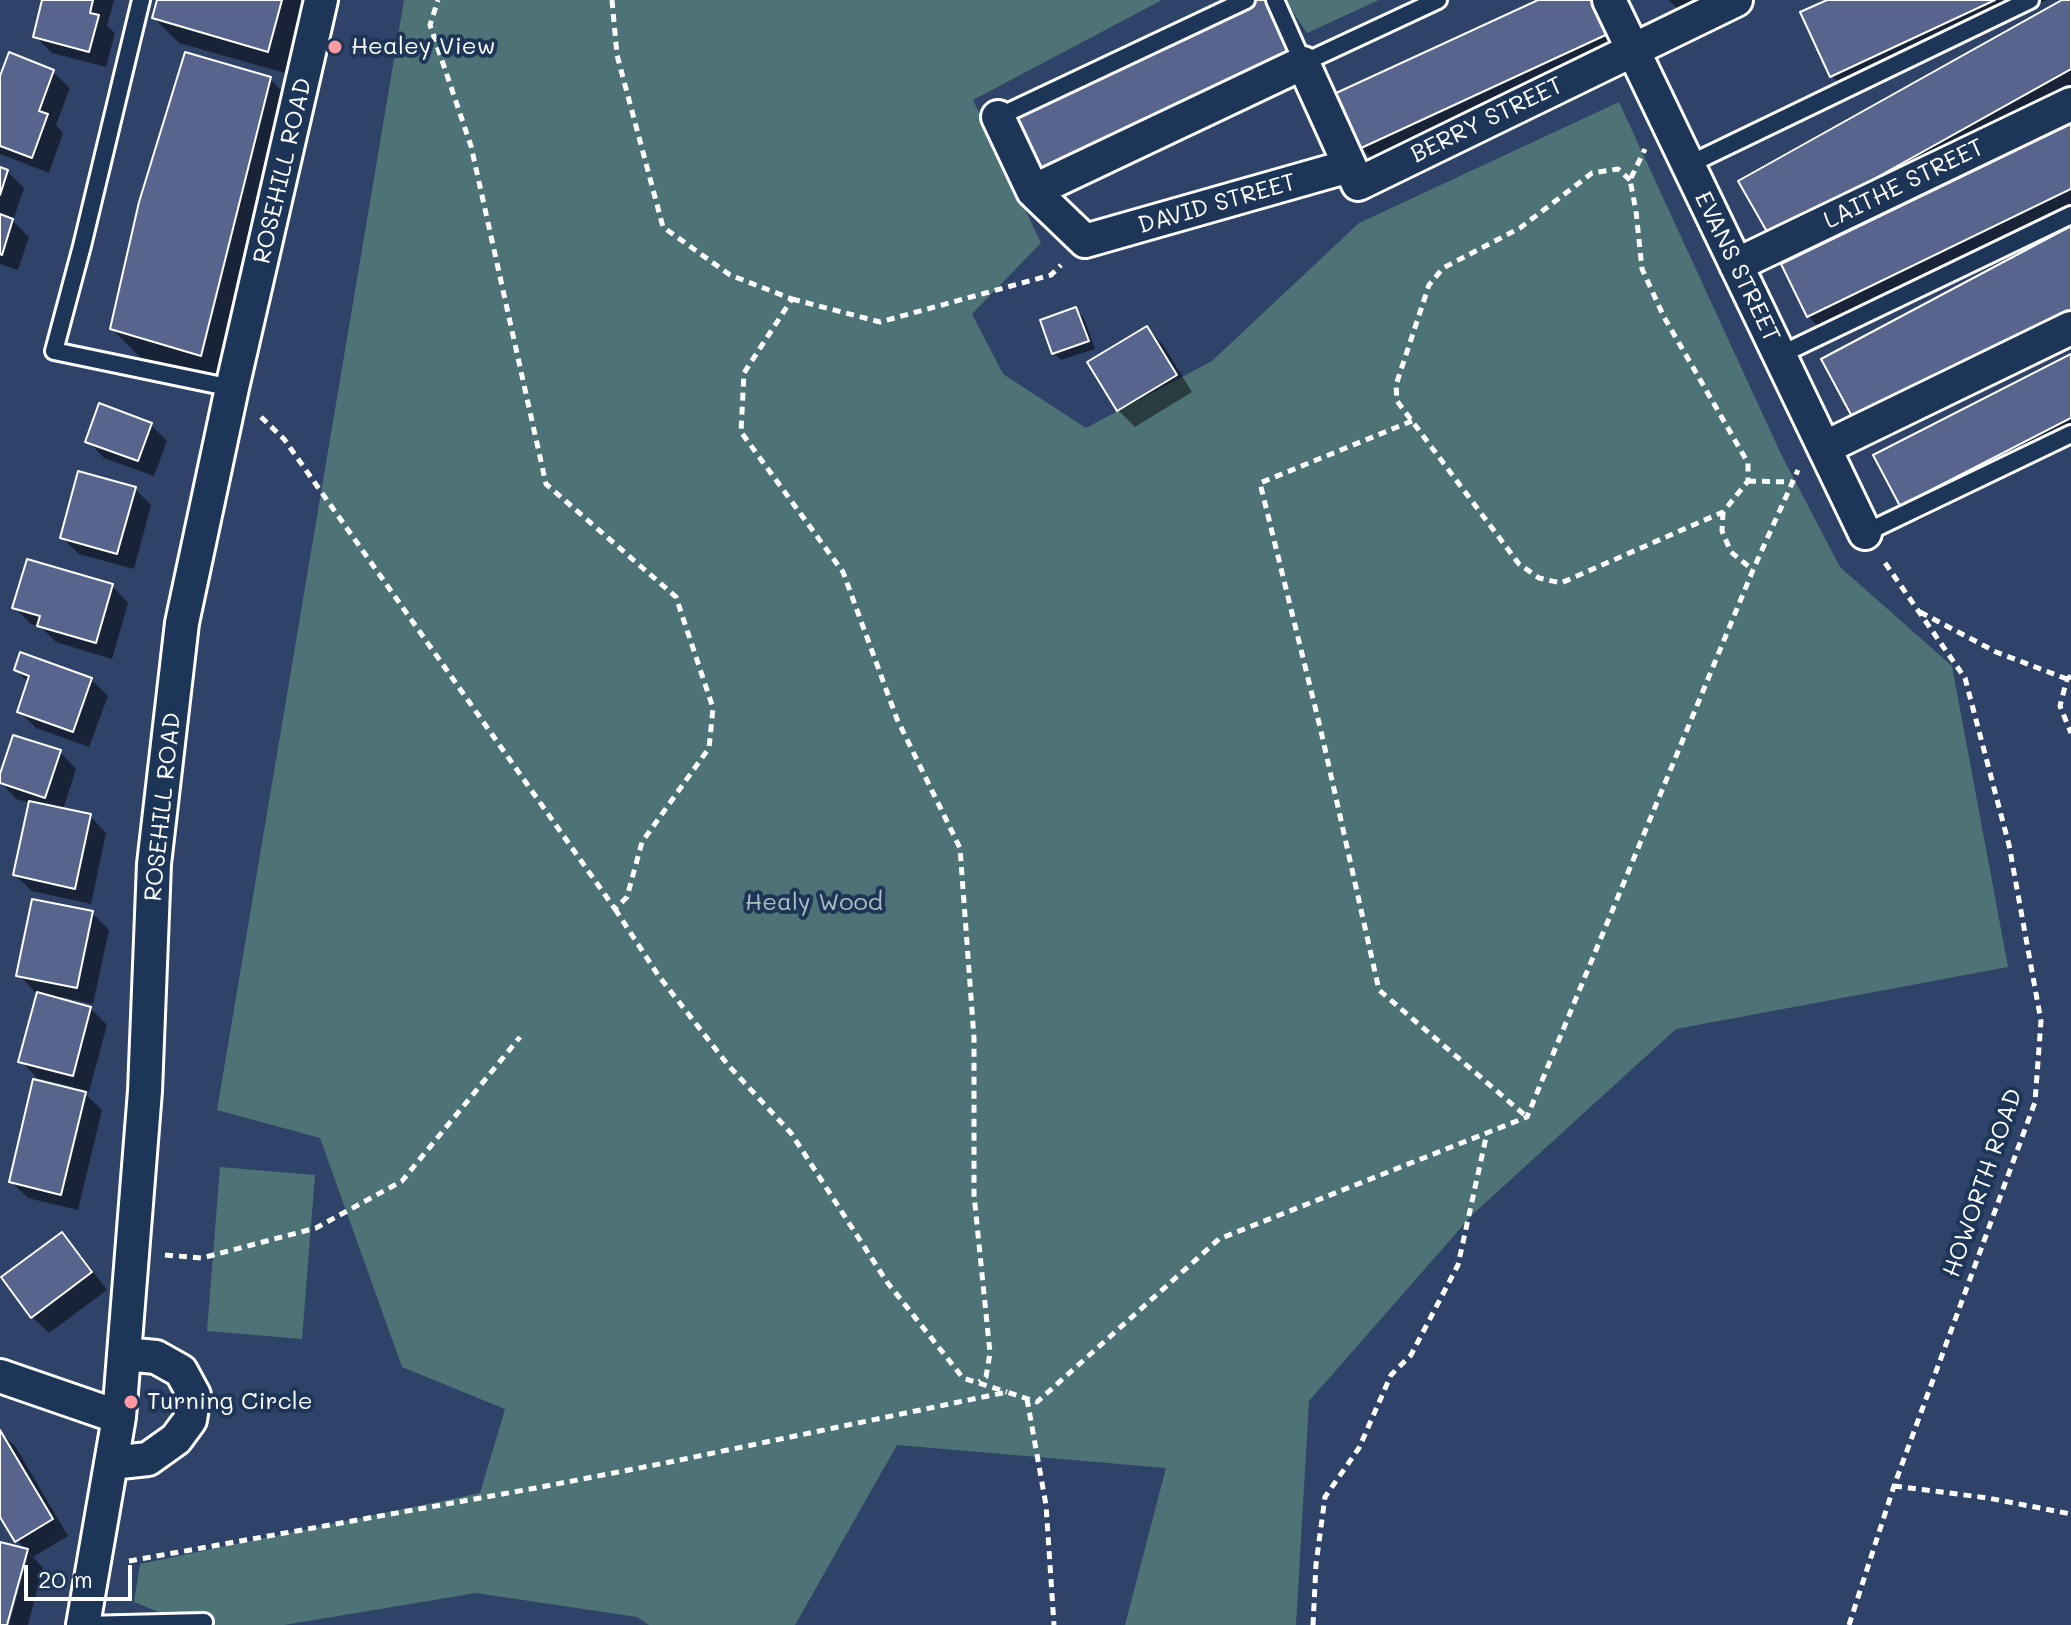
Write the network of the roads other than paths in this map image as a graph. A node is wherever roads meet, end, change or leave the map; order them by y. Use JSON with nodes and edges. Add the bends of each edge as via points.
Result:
{"nodes":[{"id":1,"x":141,"y":0,"type":"edge"},
{"id":2,"x":321,"y":0,"type":"edge"},
{"id":3,"x":1246,"y":0,"type":"edge"},
{"id":4,"x":1275,"y":0,"type":"edge"},
{"id":5,"x":1438,"y":0,"type":"edge"},
{"id":6,"x":1609,"y":0,"type":"edge"},
{"id":7,"x":1736,"y":0,"type":"edge"},
{"id":8,"x":2030,"y":0,"type":"edge"},
{"id":9,"x":1633,"y":50,"type":"junction"},
{"id":10,"x":1303,"y":63,"type":"junction"},
{"id":11,"x":2071,"y":104,"type":"edge"},
{"id":12,"x":998,"y":117,"type":"joint"},
{"id":13,"x":1688,"y":165,"type":"junction"},
{"id":14,"x":1349,"y":166,"type":"junction"},
{"id":15,"x":1033,"y":191,"type":"junction"},
{"id":16,"x":2071,"y":215,"type":"edge"},
{"id":17,"x":1736,"y":265,"type":"junction"},
{"id":18,"x":2071,"y":328,"type":"edge"},
{"id":19,"x":1780,"y":355,"type":"junction"},
{"id":20,"x":232,"y":388,"type":"junction"},
{"id":21,"x":2071,"y":434,"type":"edge"},
{"id":22,"x":1820,"y":440,"type":"junction"},
{"id":23,"x":1865,"y":533,"type":"joint"},
{"id":24,"x":124,"y":1354,"type":"junction"},
{"id":25,"x":0,"y":1376,"type":"edge"},
{"id":26,"x":119,"y":1417,"type":"junction"},
{"id":27,"x":111,"y":1463,"type":"junction"},
{"id":28,"x":204,"y":1622,"type":"dead end"},
{"id":29,"x":83,"y":1625,"type":"edge"}],
"edges":[{"from":1,"to":20,"type":"lane","via":[[54,351]]},
{"from":2,"to":20,"type":"street","name":"ROSEHILL ROAD"},
{"from":3,"to":12,"type":"lane"},
{"from":4,"to":10,"type":"lane"},
{"from":5,"to":10,"type":"lane"},
{"from":6,"to":9,"type":"street","name":"EVANS STREET"},
{"from":7,"to":9,"type":"street","name":"BERRY STREET"},
{"from":8,"to":13,"type":"lane"},
{"from":9,"to":13,"type":"street","name":"EVANS STREET"},
{"from":9,"to":14,"type":"street","name":"BERRY STREET","via":[[1358,184]]},
{"from":10,"to":14,"type":"street"},
{"from":10,"to":15,"type":"street"},
{"from":11,"to":17,"type":"street","name":"LAITHE STREET"},
{"from":12,"to":15,"type":"street"},
{"from":13,"to":17,"type":"street","name":"EVANS STREET"},
{"from":14,"to":15,"type":"street","name":"DAVID STREET","via":[[1085,241]]},
{"from":16,"to":19,"type":"lane"},
{"from":17,"to":19,"type":"street","name":"EVANS STREET"},
{"from":18,"to":22,"type":"street"},
{"from":19,"to":22,"type":"street","name":"EVANS STREET"},
{"from":20,"to":24,"type":"street","name":"ROSEHILL ROAD","via":[[182,623],[154,864],[145,1091]]},
{"from":21,"to":23,"type":"lane"},
{"from":22,"to":23,"type":"street","name":"EVANS STREET"},
{"from":24,"to":26,"type":"street","name":"ROSEHILL ROAD"},
{"from":24,"to":27,"type":"street","via":[[156,1357],[181,1371],[194,1395],[190,1420],[176,1439],[148,1459]]},
{"from":25,"to":26,"type":"street"},
{"from":26,"to":27,"type":"street","name":"ROSEHILL ROAD"},
{"from":27,"to":29,"type":"street","name":"ROSEHILL ROAD"},
{"from":28,"to":29,"type":"lane"}]}
